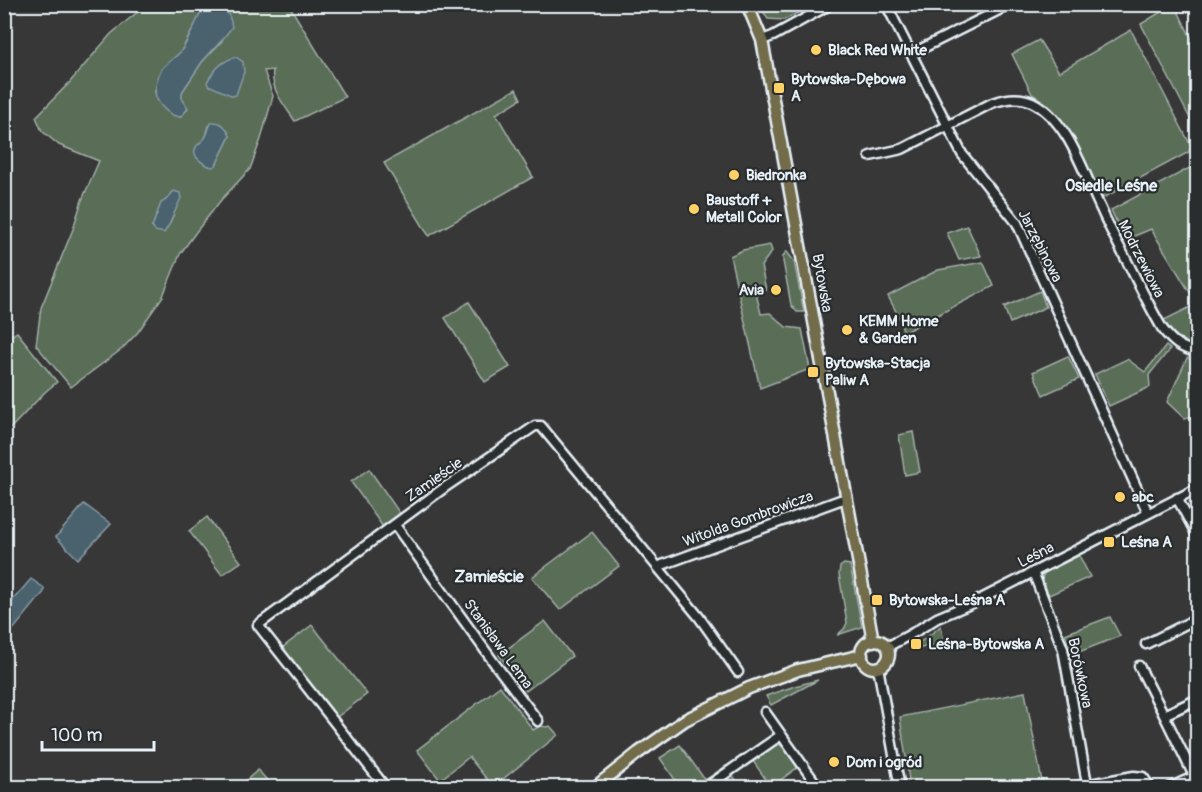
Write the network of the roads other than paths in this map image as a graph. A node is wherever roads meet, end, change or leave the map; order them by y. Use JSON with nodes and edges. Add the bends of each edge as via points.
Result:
{"nodes":[{"id":1,"x":747,"y":4,"type":"edge"},
{"id":2,"x":831,"y":4,"type":"edge"},
{"id":3,"x":886,"y":4,"type":"edge"},
{"id":4,"x":1011,"y":4,"type":"edge"},
{"id":5,"x":762,"y":40,"type":"junction"},
{"id":6,"x":911,"y":54,"type":"junction"},
{"id":7,"x":947,"y":126,"type":"junction"},
{"id":8,"x":870,"y":156,"type":"dead end"},
{"id":9,"x":1197,"y":352,"type":"edge"},
{"id":10,"x":1197,"y":488,"type":"edge"},
{"id":11,"x":1177,"y":498,"type":"junction"},
{"id":12,"x":847,"y":499,"type":"junction"},
{"id":13,"x":1148,"y":513,"type":"junction"},
{"id":14,"x":395,"y":525,"type":"junction"},
{"id":15,"x":1197,"y":537,"type":"edge"},
{"id":16,"x":659,"y":567,"type":"junction"},
{"id":17,"x":1033,"y":572,"type":"junction"},
{"id":18,"x":1197,"y":618,"type":"edge"},
{"id":19,"x":873,"y":641,"type":"junction"},
{"id":20,"x":1146,"y":644,"type":"dead end"},
{"id":21,"x":887,"y":647,"type":"junction"},
{"id":22,"x":862,"y":655,"type":"junction"},
{"id":23,"x":1139,"y":666,"type":"dead end"},
{"id":24,"x":878,"y":667,"type":"junction"},
{"id":25,"x":738,"y":672,"type":"dead end"},
{"id":26,"x":1197,"y":699,"type":"edge"},
{"id":27,"x":765,"y":712,"type":"dead end"},
{"id":28,"x":1164,"y":715,"type":"junction"},
{"id":29,"x":538,"y":721,"type":"dead end"},
{"id":30,"x":781,"y":735,"type":"junction"},
{"id":31,"x":1196,"y":775,"type":"edge"},
{"id":32,"x":1088,"y":784,"type":"junction"},
{"id":33,"x":386,"y":788,"type":"edge"},
{"id":34,"x":594,"y":788,"type":"edge"},
{"id":35,"x":705,"y":788,"type":"edge"},
{"id":36,"x":819,"y":788,"type":"edge"},
{"id":37,"x":900,"y":788,"type":"edge"},
{"id":38,"x":1068,"y":788,"type":"edge"},
{"id":39,"x":1151,"y":788,"type":"edge"},
{"id":40,"x":1169,"y":788,"type":"edge"}],
"edges":[{"from":1,"to":5,"type":"main road","name":"Bytowska"},
{"from":2,"to":5,"type":"street"},
{"from":3,"to":6,"type":"street","name":"Jarzębinowa"},
{"from":4,"to":6,"type":"street"},
{"from":5,"to":12,"type":"main road","name":"Bytowska"},
{"from":6,"to":7,"type":"street","name":"Jarzębinowa"},
{"from":7,"to":8,"type":"street","name":"Modrzewiowa","via":[[902,148]]},
{"from":7,"to":9,"type":"street","name":"Modrzewiowa","via":[[1002,99],[1024,99],[1045,111],[1070,143],[1162,328],[1175,344]]},
{"from":7,"to":13,"type":"street","name":"Jarzębinowa","via":[[968,164],[1017,223]]},
{"from":10,"to":11,"type":"street","name":"Leśna"},
{"from":11,"to":13,"type":"street","name":"Leśna"},
{"from":11,"to":15,"type":"street"},
{"from":12,"to":16,"type":"street","name":"Witolda Gombrowicza"},
{"from":12,"to":19,"type":"main road","name":"Bytowska"},
{"from":13,"to":17,"type":"street","name":"Leśna"},
{"from":14,"to":16,"type":"street","name":"Zamieście","via":[[521,435],[541,426]]},
{"from":14,"to":29,"type":"street","name":"Stanisława Lema"},
{"from":14,"to":33,"type":"street","name":"Zamieście","via":[[258,625]]},
{"from":16,"to":25,"type":"street","name":"Zamieście"},
{"from":17,"to":21,"type":"street","name":"Leśna"},
{"from":17,"to":32,"type":"street","name":"Borówkowa","via":[[1063,649]]},
{"from":18,"to":20,"type":"street"},
{"from":19,"to":21,"type":"main road"},
{"from":19,"to":22,"type":"main road","via":[[864,646]]},
{"from":21,"to":24,"type":"main road","via":[[888,660]]},
{"from":22,"to":24,"type":"main road","via":[[867,665]]},
{"from":22,"to":34,"type":"main road","via":[[798,670],[748,688],[685,720]]},
{"from":23,"to":28,"type":"street"},
{"from":24,"to":37,"type":"street"},
{"from":26,"to":28,"type":"street"},
{"from":27,"to":30,"type":"street"},
{"from":28,"to":31,"type":"street"},
{"from":30,"to":35,"type":"street"},
{"from":30,"to":36,"type":"street"},
{"from":31,"to":40,"type":"street"},
{"from":32,"to":38,"type":"street"},
{"from":32,"to":39,"type":"street","via":[[1134,776],[1143,777]]}]}
